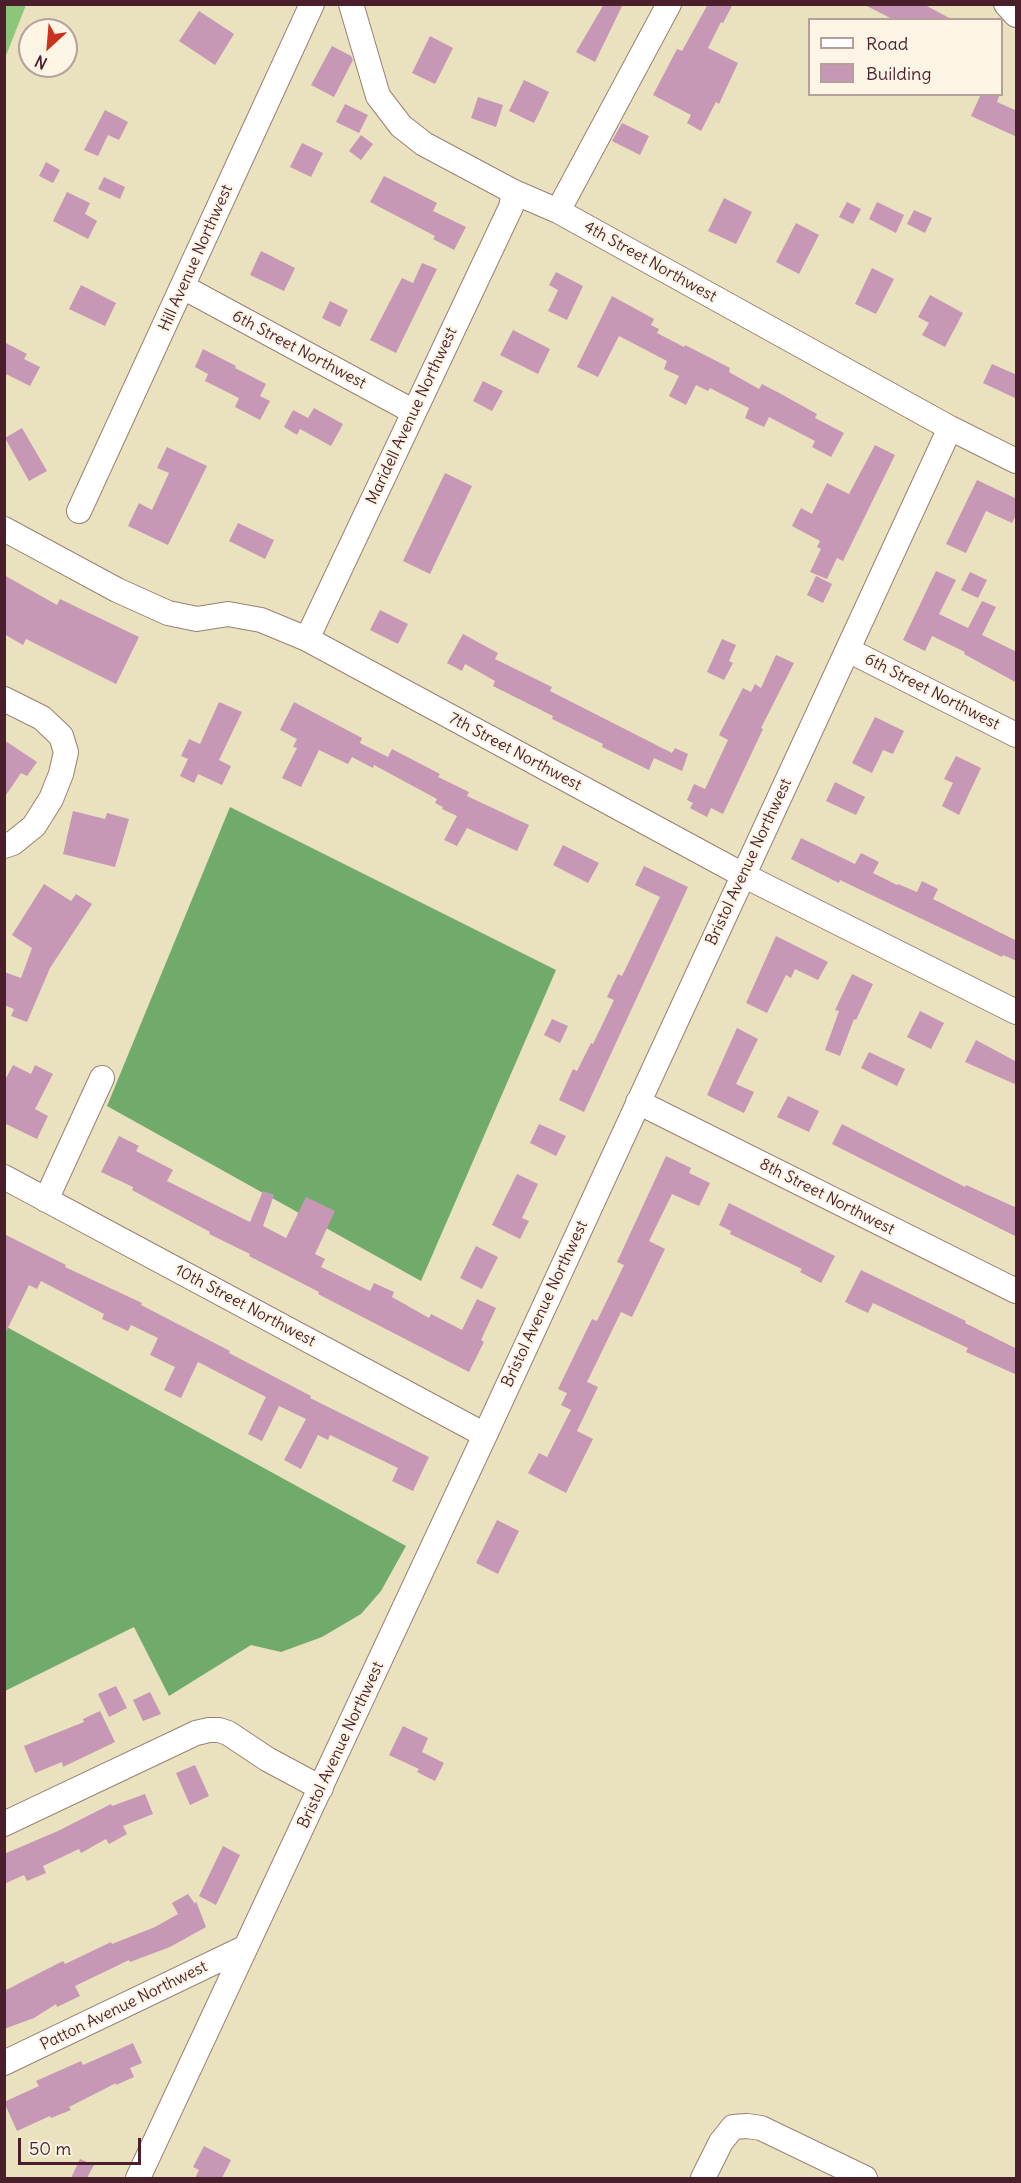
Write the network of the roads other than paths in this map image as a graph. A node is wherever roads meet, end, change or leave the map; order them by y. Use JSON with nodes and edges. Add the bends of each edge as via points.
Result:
{"nodes":[{"id":1,"x":312,"y":4,"type":"edge"},
{"id":2,"x":351,"y":4,"type":"edge"},
{"id":3,"x":669,"y":4,"type":"edge"},
{"id":4,"x":1006,"y":4,"type":"edge"},
{"id":5,"x":1017,"y":15,"type":"edge"},
{"id":6,"x":514,"y":192,"type":"junction"},
{"id":7,"x":558,"y":211,"type":"junction"},
{"id":8,"x":183,"y":287,"type":"junction"},
{"id":9,"x":414,"y":412,"type":"junction"},
{"id":10,"x":950,"y":428,"type":"junction"},
{"id":11,"x":1017,"y":461,"type":"edge"},
{"id":12,"x":79,"y":511,"type":"dead end"},
{"id":13,"x":4,"y":530,"type":"edge"},
{"id":14,"x":306,"y":639,"type":"junction"},
{"id":15,"x":848,"y":650,"type":"junction"},
{"id":16,"x":4,"y":699,"type":"edge"},
{"id":17,"x":1017,"y":735,"type":"edge"},
{"id":18,"x":4,"y":846,"type":"edge"},
{"id":19,"x":743,"y":875,"type":"junction"},
{"id":20,"x":1017,"y":1012,"type":"edge"},
{"id":21,"x":102,"y":1078,"type":"dead end"},
{"id":22,"x":638,"y":1102,"type":"junction"},
{"id":23,"x":4,"y":1177,"type":"edge"},
{"id":24,"x":46,"y":1200,"type":"junction"},
{"id":25,"x":1017,"y":1292,"type":"edge"},
{"id":26,"x":485,"y":1435,"type":"junction"},
{"id":27,"x":321,"y":1788,"type":"junction"},
{"id":28,"x":4,"y":1824,"type":"edge"},
{"id":29,"x":244,"y":1948,"type":"junction"},
{"id":30,"x":4,"y":2063,"type":"edge"},
{"id":31,"x":138,"y":2178,"type":"edge"},
{"id":32,"x":703,"y":2178,"type":"edge"},
{"id":33,"x":865,"y":2178,"type":"edge"}],
"edges":[{"from":1,"to":8,"type":"street","name":"Hill Avenue Northwest"},
{"from":2,"to":6,"type":"street","name":"4th Street Northwest","via":[[378,96],[401,126],[424,144]]},
{"from":3,"to":7,"type":"street"},
{"from":4,"to":5,"type":"street"},
{"from":6,"to":7,"type":"street","name":"4th Street Northwest"},
{"from":6,"to":9,"type":"street","name":"Maridell Avenue Northwest","via":[[511,207]]},
{"from":7,"to":10,"type":"street","name":"4th Street Northwest"},
{"from":8,"to":9,"type":"street","name":"6th Street Northwest"},
{"from":8,"to":12,"type":"street","name":"Hill Avenue Northwest"},
{"from":9,"to":14,"type":"street","name":"Maridell Avenue Northwest"},
{"from":10,"to":11,"type":"street","name":"4th Street Northwest"},
{"from":10,"to":15,"type":"street","name":"Bristol Avenue Northwest"},
{"from":13,"to":14,"type":"street","name":"7th Street Northwest","via":[[168,613],[197,619],[228,614],[261,620]]},
{"from":14,"to":19,"type":"street","name":"7th Street Northwest"},
{"from":15,"to":17,"type":"street","name":"6th Street Northwest"},
{"from":15,"to":19,"type":"street","name":"Bristol Avenue Northwest"},
{"from":16,"to":18,"type":"street","via":[[42,718],[61,736],[66,752],[62,774],[34,826]]},
{"from":19,"to":20,"type":"street","name":"7th Street Northwest"},
{"from":19,"to":22,"type":"street","name":"Bristol Avenue Northwest"},
{"from":21,"to":24,"type":"street"},
{"from":22,"to":25,"type":"street","name":"8th Street Northwest"},
{"from":22,"to":26,"type":"street","name":"Bristol Avenue Northwest"},
{"from":23,"to":24,"type":"street","name":"10th Street Northwest"},
{"from":24,"to":26,"type":"street","name":"10th Street Northwest"},
{"from":26,"to":27,"type":"street","name":"Bristol Avenue Northwest"},
{"from":27,"to":28,"type":"street","via":[[228,1733],[209,1730]]},
{"from":27,"to":29,"type":"street","name":"Bristol Avenue Northwest"},
{"from":29,"to":30,"type":"street","name":"Patton Avenue Northwest"},
{"from":29,"to":31,"type":"street","name":"Bristol Avenue Northwest"},
{"from":32,"to":33,"type":"street","via":[[733,2127],[761,2128]]}]}
